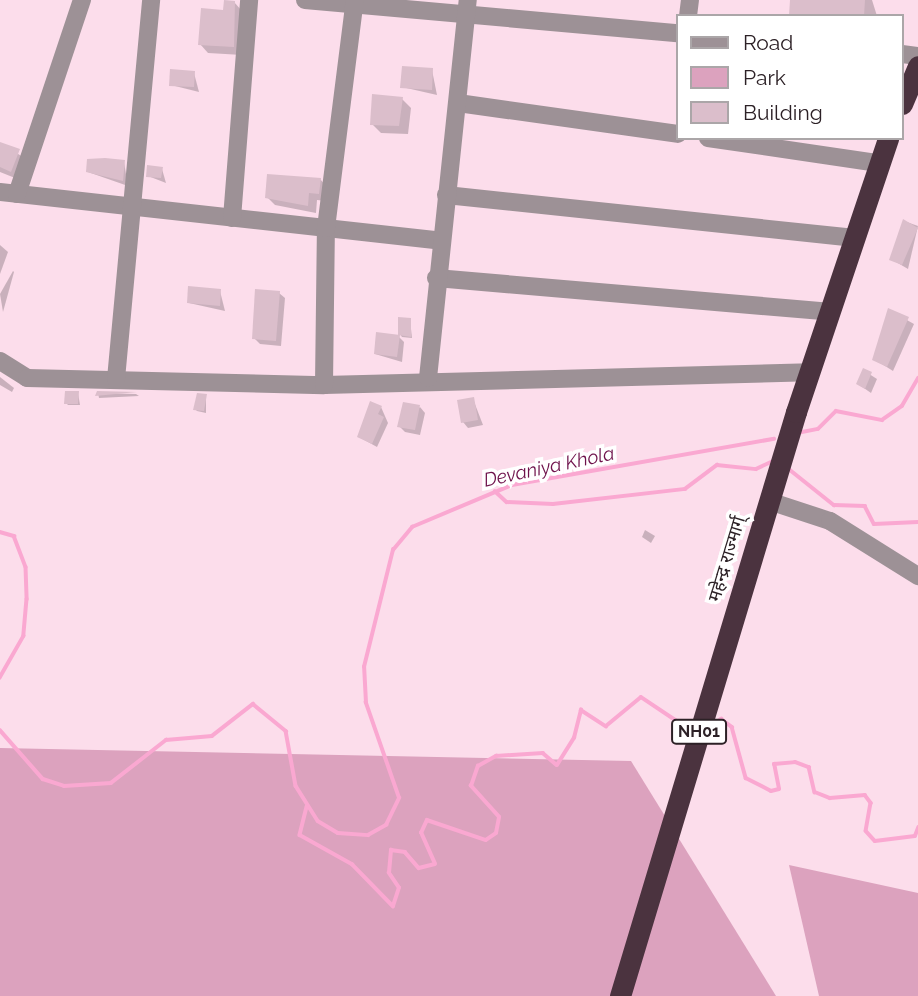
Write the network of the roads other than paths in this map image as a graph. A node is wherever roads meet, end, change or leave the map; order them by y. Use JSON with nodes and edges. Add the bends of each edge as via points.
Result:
{"nodes":[{"id":1,"x":82,"y":0,"type":"edge"},
{"id":2,"x":151,"y":0,"type":"edge"},
{"id":3,"x":249,"y":0,"type":"edge"},
{"id":4,"x":306,"y":0,"type":"edge"},
{"id":5,"x":355,"y":2,"type":"edge"},
{"id":6,"x":467,"y":6,"type":"edge"},
{"id":7,"x":676,"y":33,"type":"edge"},
{"id":8,"x":918,"y":66,"type":"edge"},
{"id":9,"x":904,"y":99,"type":"edge"},
{"id":10,"x":458,"y":103,"type":"junction"},
{"id":11,"x":676,"y":134,"type":"edge"},
{"id":12,"x":722,"y":140,"type":"edge"},
{"id":13,"x":887,"y":140,"type":"edge"},
{"id":14,"x":878,"y":163,"type":"junction"},
{"id":15,"x":8,"y":193,"type":"edge"},
{"id":16,"x":446,"y":195,"type":"junction"},
{"id":17,"x":130,"y":206,"type":"junction"},
{"id":18,"x":232,"y":218,"type":"junction"},
{"id":19,"x":326,"y":228,"type":"junction"},
{"id":20,"x":853,"y":237,"type":"junction"},
{"id":21,"x":440,"y":241,"type":"junction"},
{"id":22,"x":436,"y":278,"type":"junction"},
{"id":23,"x":829,"y":312,"type":"junction"},
{"id":24,"x":0,"y":361,"type":"edge"},
{"id":25,"x":809,"y":372,"type":"junction"},
{"id":26,"x":428,"y":378,"type":"junction"},
{"id":27,"x":116,"y":379,"type":"junction"},
{"id":28,"x":324,"y":385,"type":"junction"},
{"id":29,"x":769,"y":501,"type":"junction"},
{"id":30,"x":918,"y":576,"type":"edge"},
{"id":31,"x":620,"y":996,"type":"edge"}],
"edges":[{"from":1,"to":15,"type":"street"},
{"from":2,"to":17,"type":"street"},
{"from":3,"to":18,"type":"street"},
{"from":4,"to":5,"type":"street"},
{"from":5,"to":6,"type":"street"},
{"from":5,"to":19,"type":"street"},
{"from":6,"to":7,"type":"street"},
{"from":6,"to":10,"type":"street"},
{"from":8,"to":9,"type":"highway"},
{"from":10,"to":11,"type":"street"},
{"from":10,"to":16,"type":"street"},
{"from":12,"to":14,"type":"street"},
{"from":13,"to":14,"type":"highway","name":"महेन्द्र राज्मार्ग्","number":"NH01"},
{"from":14,"to":20,"type":"highway","name":"महेन्द्र राज्मार्ग्","number":"NH01"},
{"from":15,"to":17,"type":"street"},
{"from":16,"to":20,"type":"street"},
{"from":16,"to":21,"type":"street"},
{"from":17,"to":18,"type":"street"},
{"from":17,"to":27,"type":"street"},
{"from":18,"to":19,"type":"street"},
{"from":19,"to":21,"type":"street"},
{"from":19,"to":28,"type":"street"},
{"from":20,"to":23,"type":"highway","name":"महेन्द्र राज्मार्ग्","number":"NH01"},
{"from":21,"to":22,"type":"street"},
{"from":22,"to":23,"type":"street"},
{"from":22,"to":26,"type":"street"},
{"from":23,"to":25,"type":"highway","name":"महेन्द्र राज्मार्ग्","number":"NH01"},
{"from":24,"to":27,"type":"street","via":[[27,377]]},
{"from":25,"to":26,"type":"street"},
{"from":25,"to":29,"type":"highway","name":"महेन्द्र राज्मार्ग्","number":"NH01"},
{"from":26,"to":28,"type":"street"},
{"from":27,"to":28,"type":"street"},
{"from":29,"to":30,"type":"street","via":[[830,521]]},
{"from":29,"to":31,"type":"highway","name":"महेन्द्र राज्मार्ग्","number":"NH01"}]}
